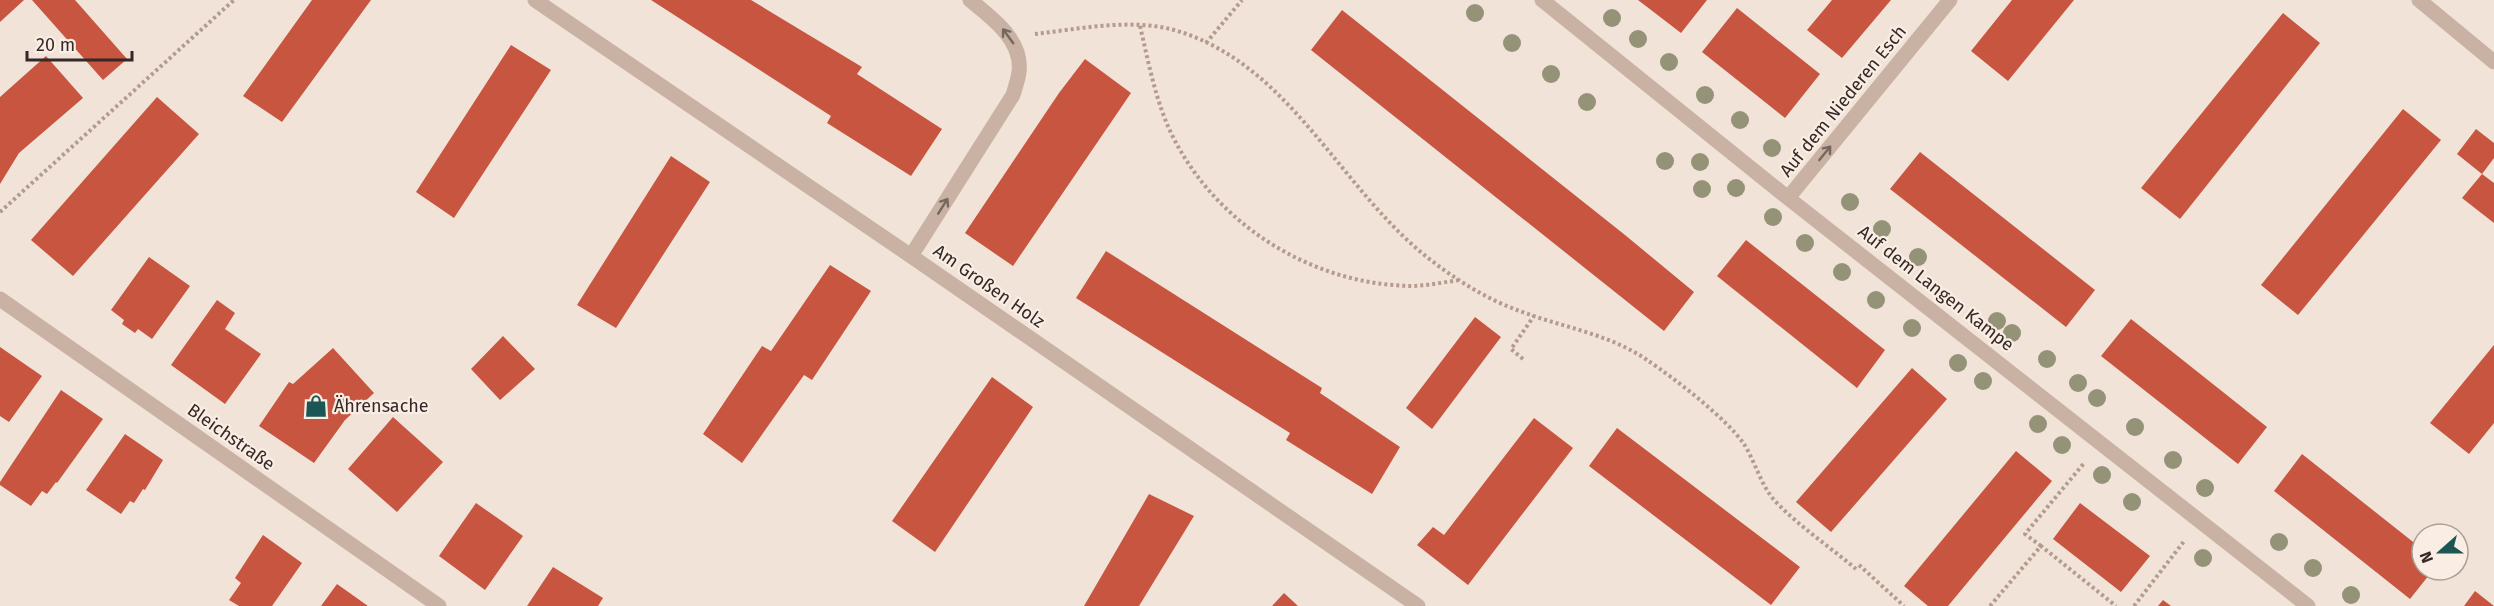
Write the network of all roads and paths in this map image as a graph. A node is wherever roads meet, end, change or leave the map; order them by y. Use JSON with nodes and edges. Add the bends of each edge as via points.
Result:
{"nodes":[{"id":1,"x":234,"y":0,"type":"edge"},
{"id":2,"x":535,"y":0,"type":"edge"},
{"id":3,"x":970,"y":0,"type":"edge"},
{"id":4,"x":1242,"y":0,"type":"edge"},
{"id":5,"x":1542,"y":0,"type":"edge"},
{"id":6,"x":1950,"y":0,"type":"edge"},
{"id":7,"x":2419,"y":0,"type":"edge"},
{"id":8,"x":1140,"y":26,"type":"junction"},
{"id":9,"x":1008,"y":36,"type":"junction"},
{"id":10,"x":1206,"y":44,"type":"junction"},
{"id":11,"x":2494,"y":62,"type":"edge"},
{"id":12,"x":1788,"y":198,"type":"junction"},
{"id":13,"x":0,"y":212,"type":"edge"},
{"id":14,"x":911,"y":256,"type":"junction"},
{"id":15,"x":1461,"y":280,"type":"junction"},
{"id":16,"x":0,"y":299,"type":"edge"},
{"id":17,"x":1534,"y":316,"type":"junction"},
{"id":18,"x":1523,"y":359,"type":"dead end"},
{"id":19,"x":2102,"y":442,"type":"junction"},
{"id":20,"x":2200,"y":520,"type":"junction"},
{"id":21,"x":2040,"y":546,"type":"junction"},
{"id":22,"x":439,"y":606,"type":"edge"},
{"id":23,"x":1418,"y":606,"type":"edge"},
{"id":24,"x":1904,"y":606,"type":"edge"},
{"id":25,"x":1990,"y":606,"type":"edge"},
{"id":26,"x":2116,"y":606,"type":"edge"},
{"id":27,"x":2134,"y":606,"type":"edge"},
{"id":28,"x":2308,"y":606,"type":"edge"}],
"edges":[{"from":1,"to":13,"type":"path"},
{"from":2,"to":14,"type":"street","name":"Am Großen Holz"},
{"from":9,"to":3,"type":"street","one_way":true},
{"from":4,"to":10,"type":"path"},
{"from":5,"to":12,"type":"street","name":"Auf dem Langen Kampe"},
{"from":12,"to":6,"type":"street","name":"Auf dem Niederen Esch","one_way":true},
{"from":7,"to":11,"type":"street"},
{"from":8,"to":9,"type":"path"},
{"from":8,"to":10,"type":"path","via":[[1173,30]]},
{"from":8,"to":15,"type":"path","via":[[1161,108],[1174,139],[1190,166],[1223,206],[1258,236],[1296,259],[1376,282],[1412,286]]},
{"from":14,"to":9,"type":"street","one_way":true,"via":[[1013,95],[1020,71],[1017,48]]},
{"from":10,"to":15,"type":"path","via":[[1221,50],[1276,92],[1384,217],[1431,261]]},
{"from":12,"to":19,"type":"street","name":"Auf dem Langen Kampe"},
{"from":14,"to":23,"type":"street","name":"Am Großen Holz"},
{"from":15,"to":17,"type":"path","via":[[1483,295]]},
{"from":16,"to":22,"type":"street","name":"Bleichstraße"},
{"from":17,"to":18,"type":"path","via":[[1511,349]]},
{"from":17,"to":24,"type":"path","via":[[1604,337],[1666,373],[1729,427],[1776,502]]},
{"from":19,"to":20,"type":"street","name":"Auf dem Langen Kampe"},
{"from":19,"to":21,"type":"path","via":[[2025,534]]},
{"from":20,"to":27,"type":"path"},
{"from":20,"to":28,"type":"street","name":"Auf dem Langen Kampe"},
{"from":21,"to":25,"type":"path"},
{"from":21,"to":26,"type":"path"}]}
